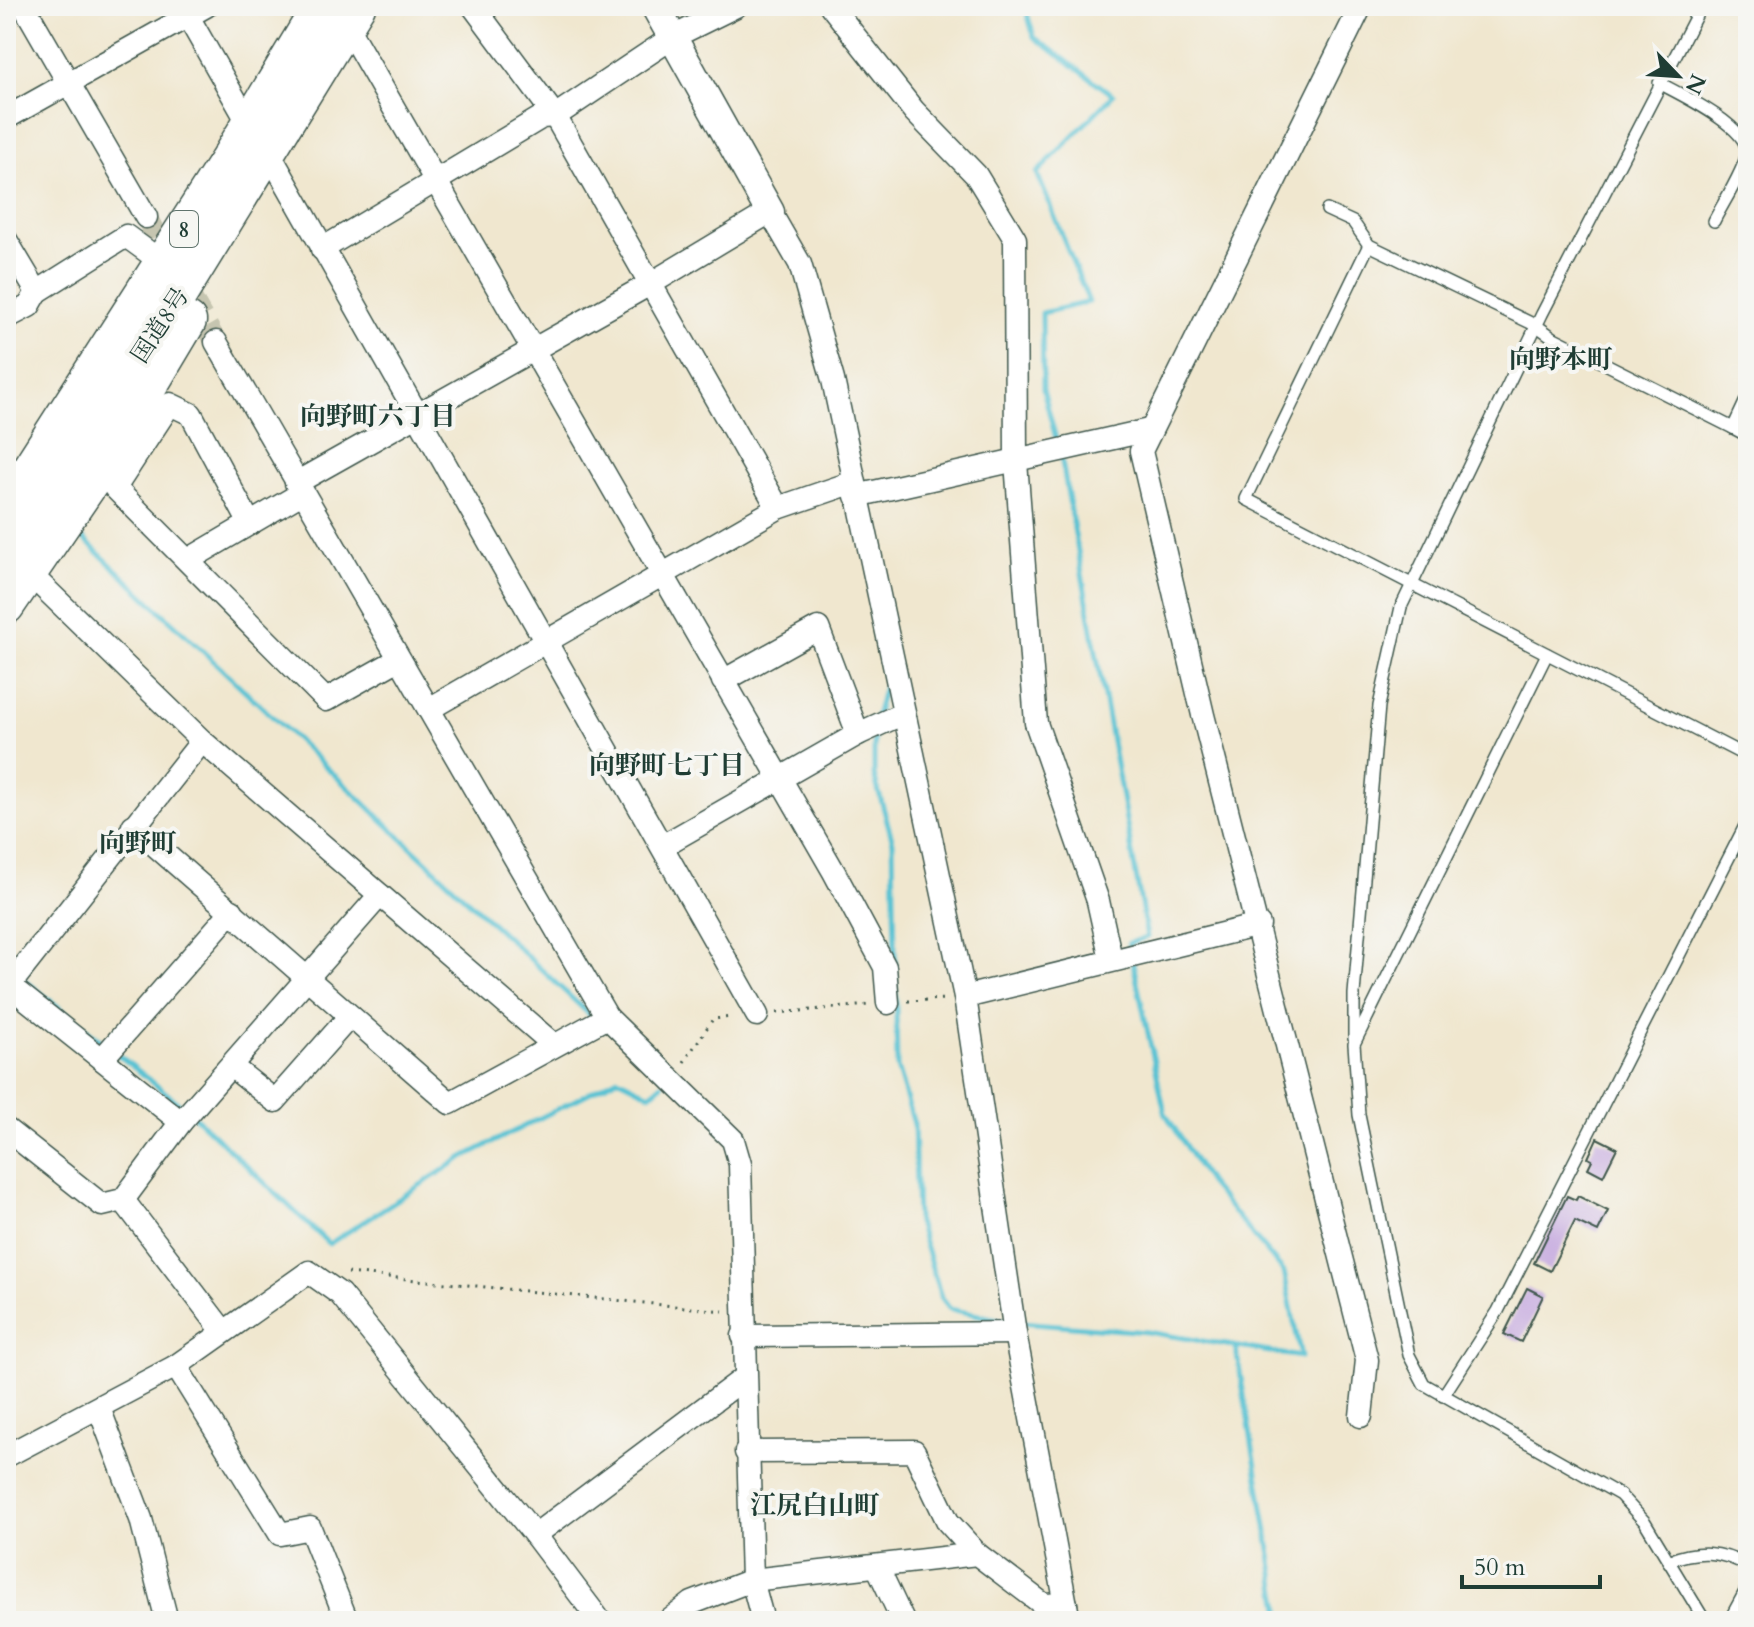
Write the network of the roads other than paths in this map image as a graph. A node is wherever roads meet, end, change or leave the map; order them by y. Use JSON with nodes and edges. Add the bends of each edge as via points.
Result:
{"nodes":[{"id":1,"x":24,"y":6,"type":"edge"},
{"id":2,"x":473,"y":6,"type":"edge"},
{"id":3,"x":655,"y":6,"type":"edge"},
{"id":4,"x":736,"y":6,"type":"edge"},
{"id":5,"x":831,"y":6,"type":"edge"},
{"id":6,"x":1361,"y":6,"type":"edge"},
{"id":7,"x":1701,"y":6,"type":"edge"},
{"id":8,"x":1738,"y":6,"type":"edge"},
{"id":9,"x":191,"y":9,"type":"edge"},
{"id":10,"x":329,"y":11,"type":"edge"},
{"id":11,"x":1748,"y":11,"type":"edge"},
{"id":12,"x":673,"y":37,"type":"junction"},
{"id":13,"x":68,"y":82,"type":"junction"},
{"id":14,"x":1659,"y":83,"type":"junction"},
{"id":15,"x":555,"y":116,"type":"junction"},
{"id":16,"x":6,"y":118,"type":"edge"},
{"id":17,"x":250,"y":151,"type":"junction"},
{"id":18,"x":435,"y":182,"type":"junction"},
{"id":19,"x":1327,"y":210,"type":"dead end"},
{"id":20,"x":770,"y":212,"type":"junction"},
{"id":21,"x":1714,"y":221,"type":"dead end"},
{"id":22,"x":147,"y":235,"type":"junction"},
{"id":23,"x":6,"y":240,"type":"edge"},
{"id":24,"x":1369,"y":245,"type":"junction"},
{"id":25,"x":322,"y":249,"type":"junction"},
{"id":26,"x":650,"y":284,"type":"junction"},
{"id":27,"x":37,"y":292,"type":"junction"},
{"id":28,"x":6,"y":318,"type":"edge"},
{"id":29,"x":1537,"y":326,"type":"junction"},
{"id":30,"x":216,"y":342,"type":"tunnel mouth"},
{"id":31,"x":533,"y":351,"type":"junction"},
{"id":32,"x":1748,"y":396,"type":"edge"},
{"id":33,"x":416,"y":416,"type":"junction"},
{"id":34,"x":1733,"y":428,"type":"junction"},
{"id":35,"x":1149,"y":430,"type":"junction"},
{"id":36,"x":1748,"y":436,"type":"edge"},
{"id":37,"x":55,"y":460,"type":"junction"},
{"id":38,"x":1016,"y":462,"type":"junction"},
{"id":39,"x":6,"y":463,"type":"edge"},
{"id":40,"x":299,"y":488,"type":"junction"},
{"id":41,"x":855,"y":489,"type":"junction"},
{"id":42,"x":6,"y":506,"type":"edge"},
{"id":43,"x":778,"y":508,"type":"junction"},
{"id":44,"x":249,"y":522,"type":"junction"},
{"id":45,"x":188,"y":560,"type":"junction"},
{"id":46,"x":17,"y":565,"type":"edge"},
{"id":47,"x":660,"y":576,"type":"junction"},
{"id":48,"x":1410,"y":586,"type":"junction"},
{"id":49,"x":6,"y":606,"type":"edge"},
{"id":50,"x":547,"y":641,"type":"junction"},
{"id":51,"x":1547,"y":654,"type":"junction"},
{"id":52,"x":399,"y":659,"type":"junction"},
{"id":53,"x":723,"y":681,"type":"junction"},
{"id":54,"x":429,"y":709,"type":"junction"},
{"id":55,"x":904,"y":713,"type":"junction"},
{"id":56,"x":858,"y":734,"type":"junction"},
{"id":57,"x":202,"y":741,"type":"junction"},
{"id":58,"x":1748,"y":757,"type":"edge"},
{"id":59,"x":779,"y":779,"type":"junction"},
{"id":60,"x":1748,"y":820,"type":"edge"},
{"id":61,"x":133,"y":826,"type":"junction"},
{"id":62,"x":664,"y":845,"type":"junction"},
{"id":63,"x":380,"y":895,"type":"junction"},
{"id":64,"x":232,"y":911,"type":"junction"},
{"id":65,"x":1259,"y":925,"type":"junction"},
{"id":66,"x":1111,"y":959,"type":"junction"},
{"id":67,"x":308,"y":978,"type":"junction"},
{"id":68,"x":8,"y":985,"type":"edge"},
{"id":69,"x":965,"y":997,"type":"junction"},
{"id":70,"x":888,"y":1003,"type":"road end"},
{"id":71,"x":757,"y":1015,"type":"road end"},
{"id":72,"x":350,"y":1016,"type":"junction"},
{"id":73,"x":607,"y":1017,"type":"junction"},
{"id":74,"x":1354,"y":1044,"type":"junction"},
{"id":75,"x":554,"y":1045,"type":"junction"},
{"id":76,"x":108,"y":1053,"type":"junction"},
{"id":77,"x":231,"y":1066,"type":"junction"},
{"id":78,"x":188,"y":1114,"type":"junction"},
{"id":79,"x":6,"y":1129,"type":"edge"},
{"id":80,"x":123,"y":1200,"type":"junction"},
{"id":81,"x":743,"y":1325,"type":"junction"},
{"id":82,"x":223,"y":1331,"type":"junction"},
{"id":83,"x":1015,"y":1333,"type":"junction"},
{"id":84,"x":176,"y":1366,"type":"junction"},
{"id":85,"x":743,"y":1379,"type":"junction"},
{"id":86,"x":1443,"y":1396,"type":"junction"},
{"id":87,"x":99,"y":1408,"type":"junction"},
{"id":88,"x":1361,"y":1416,"type":"dead end"},
{"id":89,"x":746,"y":1452,"type":"junction"},
{"id":90,"x":6,"y":1456,"type":"edge"},
{"id":91,"x":535,"y":1535,"type":"junction"},
{"id":92,"x":977,"y":1554,"type":"junction"},
{"id":93,"x":1668,"y":1561,"type":"junction"},
{"id":94,"x":877,"y":1566,"type":"junction"},
{"id":95,"x":1748,"y":1566,"type":"edge"},
{"id":96,"x":752,"y":1580,"type":"junction"},
{"id":97,"x":1748,"y":1586,"type":"edge"},
{"id":98,"x":1068,"y":1612,"type":"edge"},
{"id":99,"x":167,"y":1621,"type":"edge"},
{"id":100,"x":347,"y":1621,"type":"edge"},
{"id":101,"x":600,"y":1621,"type":"edge"},
{"id":102,"x":669,"y":1621,"type":"edge"},
{"id":103,"x":763,"y":1621,"type":"edge"},
{"id":104,"x":903,"y":1621,"type":"edge"},
{"id":105,"x":1705,"y":1621,"type":"edge"},
{"id":106,"x":1729,"y":1621,"type":"edge"}],
"edges":[{"from":1,"to":13,"type":"street"},
{"from":2,"to":15,"type":"street"},
{"from":3,"to":12,"type":"street"},
{"from":4,"to":12,"type":"street"},
{"from":5,"to":38,"type":"street","via":[[914,111],[976,175],[1015,239]]},
{"from":6,"to":35,"type":"street"},
{"from":7,"to":14,"type":"lane"},
{"from":8,"to":11,"type":"lane"},
{"from":9,"to":13,"type":"street"},
{"from":9,"to":17,"type":"street"},
{"from":10,"to":17,"type":"highway","name":"国道8号","number":"8"},
{"from":10,"to":18,"type":"street"},
{"from":12,"to":15,"type":"street"},
{"from":12,"to":20,"type":"street"},
{"from":13,"to":16,"type":"street"},
{"from":13,"to":22,"type":"street"},
{"from":14,"to":21,"type":"lane","via":[[1724,120],[1744,140],[1747,153]]},
{"from":14,"to":29,"type":"lane"},
{"from":15,"to":18,"type":"street","via":[[542,117]]},
{"from":15,"to":26,"type":"street"},
{"from":17,"to":22,"type":"highway","number":"8"},
{"from":17,"to":25,"type":"street"},
{"from":17,"to":37,"type":"highway","name":"国道8号","number":"8"},
{"from":17,"to":46,"type":"highway","number":"8","via":[[211,274],[157,377]]},
{"from":18,"to":25,"type":"street"},
{"from":18,"to":31,"type":"street"},
{"from":19,"to":24,"type":"lane","via":[[1353,222]]},
{"from":20,"to":26,"type":"street"},
{"from":20,"to":41,"type":"street","via":[[800,264],[833,380]]},
{"from":22,"to":27,"type":"street","via":[[126,236]]},
{"from":22,"to":39,"type":"highway","number":"8"},
{"from":23,"to":27,"type":"street"},
{"from":24,"to":29,"type":"lane"},
{"from":24,"to":48,"type":"lane","via":[[1246,499]]},
{"from":25,"to":33,"type":"street"},
{"from":26,"to":31,"type":"street"},
{"from":26,"to":43,"type":"street"},
{"from":27,"to":28,"type":"street","via":[[29,306]]},
{"from":29,"to":34,"type":"lane"},
{"from":29,"to":48,"type":"lane"},
{"from":30,"to":40,"type":"street"},
{"from":31,"to":33,"type":"street"},
{"from":31,"to":47,"type":"street"},
{"from":32,"to":34,"type":"lane"},
{"from":33,"to":40,"type":"street"},
{"from":33,"to":50,"type":"street"},
{"from":34,"to":36,"type":"lane"},
{"from":35,"to":38,"type":"street"},
{"from":35,"to":65,"type":"street","via":[[1141,451]]},
{"from":37,"to":42,"type":"highway","name":"国道8号","number":"8"},
{"from":37,"to":46,"type":"highway","name":"国道8号","number":"8"},
{"from":38,"to":41,"type":"street"},
{"from":38,"to":66,"type":"street","via":[[1036,723],[1098,901]]},
{"from":40,"to":44,"type":"street"},
{"from":40,"to":52,"type":"street"},
{"from":41,"to":43,"type":"street"},
{"from":41,"to":55,"type":"street"},
{"from":43,"to":47,"type":"street"},
{"from":44,"to":45,"type":"street"},
{"from":44,"to":45,"type":"street","via":[[191,414],[170,404],[115,488]]},
{"from":45,"to":52,"type":"street","via":[[326,700]]},
{"from":46,"to":49,"type":"highway","number":"8"},
{"from":46,"to":57,"type":"street"},
{"from":47,"to":50,"type":"street"},
{"from":47,"to":53,"type":"street"},
{"from":48,"to":51,"type":"lane"},
{"from":48,"to":74,"type":"lane","via":[[1379,706]]},
{"from":50,"to":54,"type":"street"},
{"from":50,"to":62,"type":"street"},
{"from":51,"to":58,"type":"lane"},
{"from":51,"to":74,"type":"lane"},
{"from":52,"to":54,"type":"street"},
{"from":53,"to":56,"type":"street","via":[[818,628]]},
{"from":53,"to":59,"type":"street"},
{"from":54,"to":73,"type":"street"},
{"from":55,"to":56,"type":"street"},
{"from":55,"to":69,"type":"street"},
{"from":56,"to":59,"type":"street"},
{"from":57,"to":61,"type":"street"},
{"from":57,"to":63,"type":"street"},
{"from":59,"to":62,"type":"street"},
{"from":59,"to":70,"type":"street","via":[[885,967]]},
{"from":60,"to":86,"type":"lane","via":[[1498,1311]]},
{"from":61,"to":64,"type":"street"},
{"from":61,"to":68,"type":"street"},
{"from":62,"to":71,"type":"street"},
{"from":63,"to":67,"type":"street"},
{"from":63,"to":75,"type":"street"},
{"from":64,"to":67,"type":"street"},
{"from":64,"to":76,"type":"street"},
{"from":65,"to":66,"type":"street"},
{"from":65,"to":88,"type":"street","via":[[1367,1360]]},
{"from":66,"to":69,"type":"street"},
{"from":67,"to":72,"type":"street"},
{"from":67,"to":77,"type":"street"},
{"from":68,"to":76,"type":"street"},
{"from":69,"to":83,"type":"street"},
{"from":72,"to":75,"type":"street","via":[[450,1103]]},
{"from":72,"to":77,"type":"street","via":[[275,1101]]},
{"from":73,"to":75,"type":"street"},
{"from":73,"to":81,"type":"street","via":[[733,1140],[740,1164]]},
{"from":74,"to":86,"type":"lane","via":[[1359,1115],[1409,1355],[1424,1384]]},
{"from":76,"to":78,"type":"street"},
{"from":77,"to":78,"type":"street"},
{"from":78,"to":80,"type":"street"},
{"from":79,"to":80,"type":"street","via":[[102,1205]]},
{"from":80,"to":82,"type":"street"},
{"from":81,"to":83,"type":"street"},
{"from":81,"to":85,"type":"street"},
{"from":82,"to":84,"type":"street"},
{"from":82,"to":91,"type":"street","via":[[309,1272],[340,1294]]},
{"from":83,"to":98,"type":"street"},
{"from":84,"to":87,"type":"street"},
{"from":84,"to":100,"type":"street","via":[[280,1534],[310,1528]]},
{"from":85,"to":89,"type":"street"},
{"from":85,"to":91,"type":"street"},
{"from":86,"to":93,"type":"lane","via":[[1620,1495],[1645,1522]]},
{"from":87,"to":90,"type":"street"},
{"from":87,"to":99,"type":"street","via":[[141,1519]]},
{"from":89,"to":92,"type":"street","via":[[914,1451],[948,1522]]},
{"from":89,"to":96,"type":"street"},
{"from":91,"to":101,"type":"street"},
{"from":92,"to":94,"type":"street"},
{"from":92,"to":98,"type":"street","via":[[1044,1605]]},
{"from":93,"to":95,"type":"lane","via":[[1708,1551]]},
{"from":93,"to":105,"type":"lane"},
{"from":94,"to":96,"type":"street"},
{"from":94,"to":104,"type":"street"},
{"from":96,"to":102,"type":"street","via":[[692,1603]]},
{"from":96,"to":103,"type":"street"},
{"from":97,"to":106,"type":"lane"}]}
